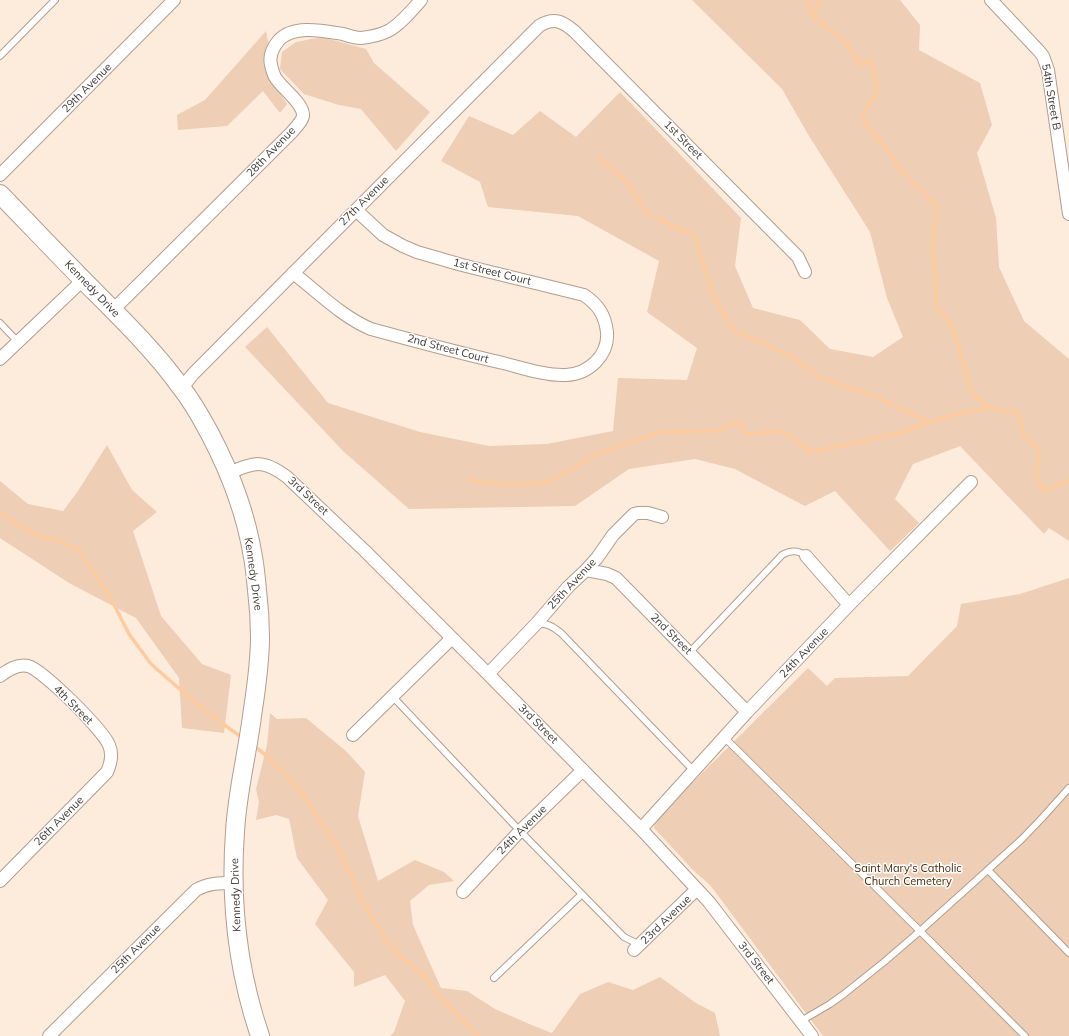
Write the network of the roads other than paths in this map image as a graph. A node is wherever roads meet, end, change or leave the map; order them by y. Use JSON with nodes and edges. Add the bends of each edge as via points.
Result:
{"nodes":[{"id":1,"x":55,"y":0,"type":"edge"},
{"id":2,"x":174,"y":0,"type":"edge"},
{"id":3,"x":421,"y":0,"type":"edge"},
{"id":4,"x":992,"y":0,"type":"edge"},
{"id":5,"x":551,"y":21,"type":"joint"},
{"id":6,"x":0,"y":56,"type":"edge"},
{"id":7,"x":0,"y":175,"type":"edge"},
{"id":8,"x":0,"y":194,"type":"edge"},
{"id":9,"x":356,"y":210,"type":"junction"},
{"id":10,"x":1069,"y":214,"type":"edge"},
{"id":11,"x":805,"y":272,"type":"dead end"},
{"id":12,"x":294,"y":273,"type":"junction"},
{"id":13,"x":83,"y":280,"type":"junction"},
{"id":14,"x":113,"y":310,"type":"junction"},
{"id":15,"x":0,"y":323,"type":"edge"},
{"id":16,"x":18,"y":342,"type":"junction"},
{"id":17,"x":606,"y":344,"type":"joint"},
{"id":18,"x":0,"y":359,"type":"edge"},
{"id":19,"x":182,"y":388,"type":"junction"},
{"id":20,"x":229,"y":473,"type":"junction"},
{"id":21,"x":971,"y":482,"type":"dead end"},
{"id":22,"x":662,"y":518,"type":"dead end"},
{"id":23,"x":806,"y":556,"type":"joint"},
{"id":24,"x":586,"y":570,"type":"junction"},
{"id":25,"x":849,"y":605,"type":"junction"},
{"id":26,"x":536,"y":624,"type":"junction"},
{"id":27,"x":452,"y":638,"type":"junction"},
{"id":28,"x":690,"y":652,"type":"junction"},
{"id":29,"x":488,"y":674,"type":"junction"},
{"id":30,"x":0,"y":676,"type":"edge"},
{"id":31,"x":393,"y":697,"type":"junction"},
{"id":32,"x":747,"y":712,"type":"junction"},
{"id":33,"x":353,"y":736,"type":"dead end"},
{"id":34,"x":725,"y":738,"type":"junction"},
{"id":35,"x":111,"y":759,"type":"joint"},
{"id":36,"x":583,"y":770,"type":"junction"},
{"id":37,"x":695,"y":770,"type":"junction"},
{"id":38,"x":1069,"y":788,"type":"edge"},
{"id":39,"x":641,"y":829,"type":"junction"},
{"id":40,"x":520,"y":831,"type":"junction"},
{"id":41,"x":988,"y":870,"type":"junction"},
{"id":42,"x":0,"y":881,"type":"edge"},
{"id":43,"x":233,"y":882,"type":"junction"},
{"id":44,"x":697,"y":889,"type":"junction"},
{"id":45,"x":463,"y":892,"type":"dead end"},
{"id":46,"x":582,"y":894,"type":"junction"},
{"id":47,"x":920,"y":931,"type":"junction"},
{"id":48,"x":637,"y":948,"type":"joint"},
{"id":49,"x":1069,"y":953,"type":"edge"},
{"id":50,"x":494,"y":978,"type":"dead end"},
{"id":51,"x":801,"y":1021,"type":"junction"},
{"id":52,"x":49,"y":1036,"type":"edge"},
{"id":53,"x":260,"y":1036,"type":"edge"},
{"id":54,"x":812,"y":1036,"type":"edge"},
{"id":55,"x":1025,"y":1036,"type":"edge"}],
"edges":[{"from":1,"to":6,"type":"lane"},
{"from":2,"to":7,"type":"street","name":"29th Avenue"},
{"from":3,"to":14,"type":"street","name":"28th Avenue","via":[[389,31],[360,38],[301,30],[278,40],[271,52],[272,70],[279,83],[298,103],[302,110],[301,120],[291,133]]},
{"from":4,"to":10,"type":"street","name":"54th Street B","via":[[1043,56],[1048,70]]},
{"from":5,"to":9,"type":"street","name":"27th Avenue","via":[[539,26]]},
{"from":5,"to":11,"type":"street","name":"1st Street","via":[[566,24],[574,31],[798,257]]},
{"from":8,"to":13,"type":"street","name":"Kennedy Drive"},
{"from":9,"to":12,"type":"street","name":"27th Avenue"},
{"from":9,"to":17,"type":"street","name":"1st Street Court","via":[[383,235],[417,252],[584,294],[602,314],[606,326]]},
{"from":12,"to":17,"type":"street","name":"2nd Street Court","via":[[349,318],[371,329],[462,354],[554,375],[579,373],[588,368],[598,360]]},
{"from":12,"to":19,"type":"street","name":"27th Avenue"},
{"from":13,"to":14,"type":"street","name":"Kennedy Drive"},
{"from":13,"to":16,"type":"street"},
{"from":14,"to":19,"type":"street","name":"Kennedy Drive"},
{"from":15,"to":16,"type":"lane"},
{"from":16,"to":18,"type":"street"},
{"from":19,"to":20,"type":"street","name":"Kennedy Drive","via":[[218,448]]},
{"from":20,"to":27,"type":"street","name":"3rd Street","via":[[256,464],[277,469],[365,551]]},
{"from":20,"to":43,"type":"street","name":"Kennedy Drive","via":[[244,518],[253,558],[260,637],[256,691],[234,833]]},
{"from":21,"to":25,"type":"street","name":"24th Avenue"},
{"from":22,"to":24,"type":"street","name":"25th Avenue","via":[[648,513],[634,514],[613,535]]},
{"from":23,"to":25,"type":"street"},
{"from":23,"to":28,"type":"lane","via":[[794,551],[782,555]]},
{"from":24,"to":26,"type":"street","name":"25th Avenue"},
{"from":24,"to":28,"type":"street","name":"2nd Street","via":[[616,578]]},
{"from":25,"to":32,"type":"street","name":"24th Avenue"},
{"from":26,"to":29,"type":"street","name":"25th Avenue"},
{"from":26,"to":37,"type":"lane","via":[[552,626],[561,633]]},
{"from":27,"to":29,"type":"street","name":"3rd Street"},
{"from":27,"to":31,"type":"street"},
{"from":28,"to":32,"type":"street","name":"2nd Street"},
{"from":29,"to":36,"type":"street","name":"3rd Street"},
{"from":30,"to":35,"type":"street","name":"4th Street","via":[[20,666],[28,666],[43,675],[84,713],[102,735],[109,744]]},
{"from":31,"to":33,"type":"street"},
{"from":31,"to":40,"type":"lane"},
{"from":32,"to":34,"type":"street","name":"24th Avenue"},
{"from":34,"to":37,"type":"street","name":"24th Avenue"},
{"from":34,"to":47,"type":"lane"},
{"from":35,"to":42,"type":"street","name":"26th Avenue","via":[[107,772]]},
{"from":36,"to":39,"type":"street","name":"3rd Street"},
{"from":36,"to":40,"type":"street","name":"24th Avenue"},
{"from":37,"to":39,"type":"street","name":"24th Avenue"},
{"from":38,"to":41,"type":"lane"},
{"from":39,"to":44,"type":"street","name":"3rd Street"},
{"from":40,"to":45,"type":"street","name":"24th Avenue"},
{"from":40,"to":46,"type":"lane"},
{"from":41,"to":47,"type":"lane"},
{"from":41,"to":49,"type":"lane"},
{"from":43,"to":52,"type":"street","name":"25th Avenue","via":[[202,886],[196,890]]},
{"from":43,"to":53,"type":"street","name":"Kennedy Drive","via":[[240,953]]},
{"from":44,"to":48,"type":"street","name":"23rd Avenue"},
{"from":44,"to":51,"type":"street","name":"3rd Street"},
{"from":46,"to":48,"type":"lane"},
{"from":46,"to":50,"type":"lane"},
{"from":47,"to":51,"type":"lane","via":[[844,994]]},
{"from":47,"to":55,"type":"lane"},
{"from":51,"to":54,"type":"street","name":"3rd Street"}]}
